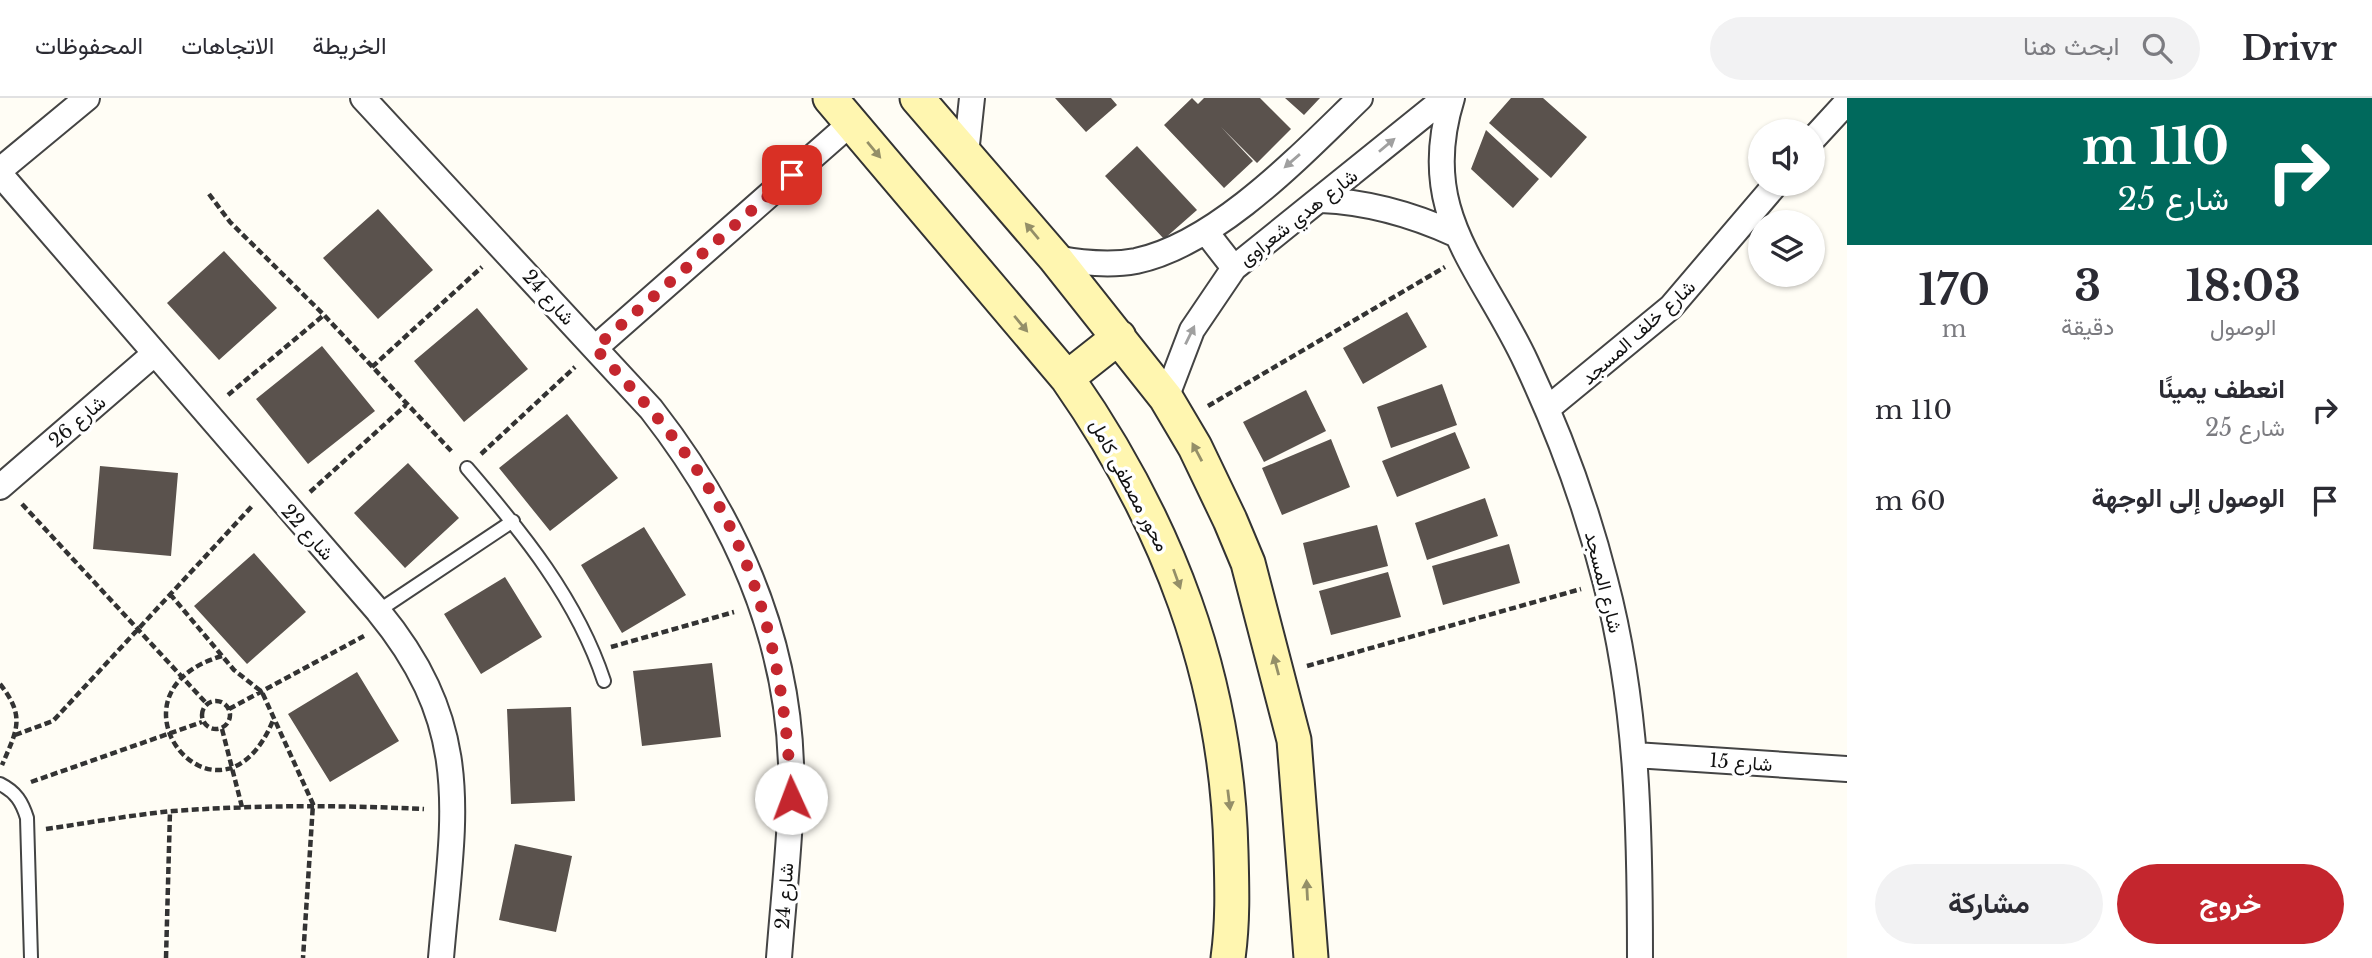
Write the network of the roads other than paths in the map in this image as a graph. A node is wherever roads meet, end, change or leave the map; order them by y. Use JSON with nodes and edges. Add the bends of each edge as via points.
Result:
{"nodes":[{"id":1,"x":88,"y":98,"type":"edge"},
{"id":2,"x":363,"y":98,"type":"edge"},
{"id":3,"x":830,"y":98,"type":"edge"},
{"id":4,"x":917,"y":98,"type":"edge"},
{"id":5,"x":972,"y":98,"type":"edge"},
{"id":6,"x":1360,"y":98,"type":"edge"},
{"id":7,"x":1445,"y":98,"type":"edge"},
{"id":8,"x":1452,"y":98,"type":"edge"},
{"id":9,"x":1847,"y":102,"type":"edge"},
{"id":10,"x":851,"y":123,"type":"junction"},
{"id":11,"x":1825,"y":126,"type":"edge"},
{"id":12,"x":966,"y":153,"type":"junction"},
{"id":13,"x":0,"y":172,"type":"edge"},
{"id":14,"x":1766,"y":196,"type":"edge"},
{"id":15,"x":1321,"y":200,"type":"junction"},
{"id":16,"x":1206,"y":233,"type":"junction"},
{"id":17,"x":1461,"y":244,"type":"junction"},
{"id":18,"x":1055,"y":258,"type":"junction"},
{"id":19,"x":1234,"y":268,"type":"junction"},
{"id":20,"x":1119,"y":337,"type":"junction"},
{"id":21,"x":595,"y":348,"type":"junction"},
{"id":22,"x":154,"y":354,"type":"junction"},
{"id":23,"x":1067,"y":378,"type":"junction"},
{"id":24,"x":1548,"y":409,"type":"junction"},
{"id":25,"x":1173,"y":410,"type":"junction"},
{"id":26,"x":467,"y":468,"type":"road end"},
{"id":27,"x":2,"y":486,"type":"edge"},
{"id":28,"x":513,"y":521,"type":"junction"},
{"id":29,"x":383,"y":617,"type":"junction"},
{"id":30,"x":604,"y":681,"type":"dead end"},
{"id":31,"x":1635,"y":755,"type":"junction"},
{"id":32,"x":1847,"y":769,"type":"edge"},
{"id":33,"x":5,"y":787,"type":"edge"},
{"id":34,"x":32,"y":958,"type":"edge"},
{"id":35,"x":441,"y":958,"type":"edge"},
{"id":36,"x":779,"y":958,"type":"edge"},
{"id":37,"x":1228,"y":958,"type":"edge"},
{"id":38,"x":1311,"y":958,"type":"edge"},
{"id":39,"x":1640,"y":958,"type":"edge"}],
"edges":[{"from":1,"to":13,"type":"street"},
{"from":2,"to":21,"type":"street","name":"شارع 24"},
{"from":3,"to":10,"type":"street","name":"محور مصطفى كامل"},
{"from":4,"to":12,"type":"street"},
{"from":5,"to":12,"type":"street"},
{"from":6,"to":16,"type":"street","one_way":true},
{"from":15,"to":7,"type":"street","name":"شارع هدي شعراوى","one_way":true},
{"from":8,"to":17,"type":"street","name":"شارع المسجد","via":[[1442,139],[1442,187]]},
{"from":9,"to":11,"type":"street"},
{"from":10,"to":21,"type":"street"},
{"from":10,"to":23,"type":"street","name":"محور مصطفى كامل","one_way":true},
{"from":18,"to":12,"type":"street","one_way":true},
{"from":13,"to":22,"type":"street","name":"شارع 22"},
{"from":14,"to":24,"type":"street","name":"شارع خلف المسجد","via":[[1671,307]]},
{"from":15,"to":17,"type":"street","via":[[1388,209]]},
{"from":15,"to":19,"type":"street","name":"شارع هدي شعراوى"},
{"from":16,"to":18,"type":"street","via":[[1183,246],[1133,262],[1081,263]]},
{"from":16,"to":19,"type":"street"},
{"from":17,"to":24,"type":"street","name":"شارع المسجد"},
{"from":18,"to":20,"type":"street"},
{"from":25,"to":19,"type":"street","name":"شارع هدي شعراوى","one_way":true,"via":[[1192,330]]},
{"from":20,"to":23,"type":"street"},
{"from":20,"to":25,"type":"street"},
{"from":21,"to":36,"type":"street","name":"شارع 24","via":[[687,455],[718,504],[762,604],[779,667],[789,732],[791,798]]},
{"from":22,"to":27,"type":"street","name":"شارع 26"},
{"from":22,"to":29,"type":"street","name":"شارع 22"},
{"from":23,"to":37,"type":"street","name":"محور مصطفى كامل","one_way":true,"via":[[1149,513],[1192,621],[1223,749],[1230,814],[1233,909]]},
{"from":24,"to":31,"type":"street","name":"شارع المسجد","via":[[1606,582]]},
{"from":38,"to":25,"type":"street","one_way":true,"via":[[1294,740],[1278,674],[1248,563],[1211,479]]},
{"from":26,"to":28,"type":"lane"},
{"from":28,"to":29,"type":"lane"},
{"from":28,"to":30,"type":"lane","via":[[570,606]]},
{"from":29,"to":35,"type":"street","name":"شارع 22","via":[[423,674],[438,709],[453,776]]},
{"from":31,"to":32,"type":"street","name":"شارع 15"},
{"from":31,"to":39,"type":"street","name":"شارع المسجد"},
{"from":33,"to":34,"type":"lane","via":[[22,802],[28,832]]}]}
